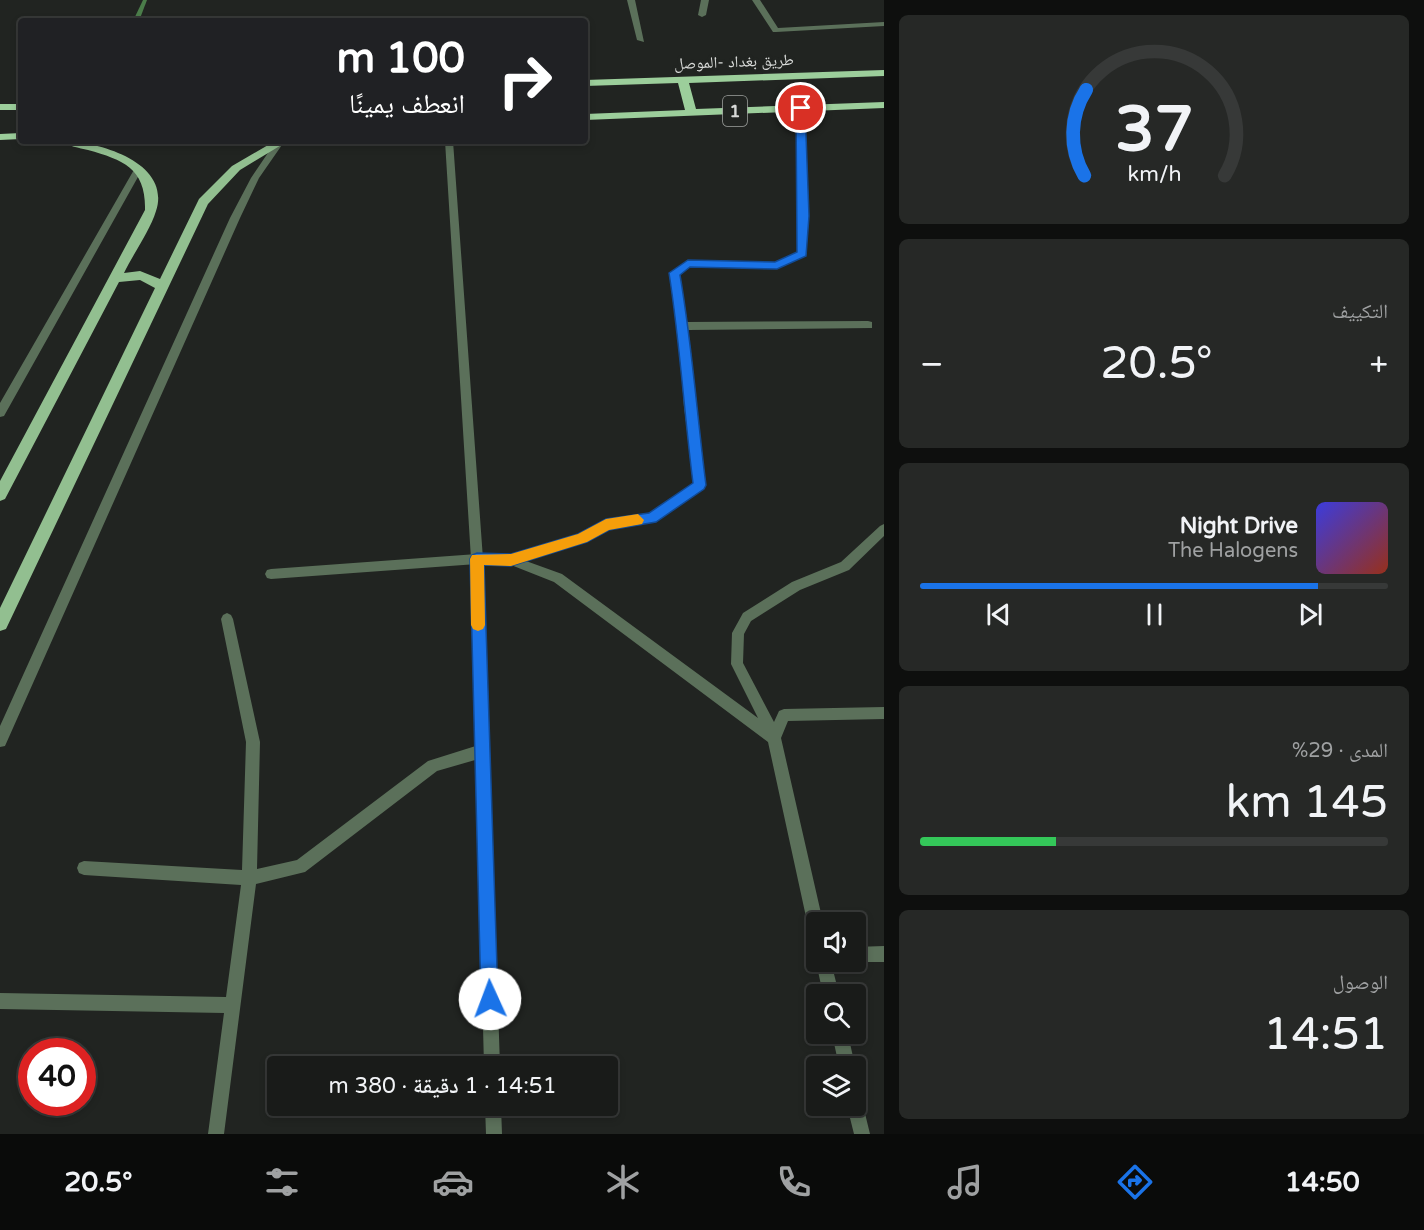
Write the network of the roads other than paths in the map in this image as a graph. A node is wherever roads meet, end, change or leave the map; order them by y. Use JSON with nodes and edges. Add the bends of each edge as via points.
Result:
{"nodes":[{"id":1,"x":631,"y":0,"type":"edge"},
{"id":2,"x":705,"y":0,"type":"edge"},
{"id":3,"x":756,"y":0,"type":"edge"},
{"id":4,"x":702,"y":15,"type":"dead end"},
{"id":5,"x":884,"y":24,"type":"edge"},
{"id":6,"x":641,"y":40,"type":"dead end"},
{"id":7,"x":884,"y":73,"type":"edge"},
{"id":8,"x":682,"y":79,"type":"junction"},
{"id":9,"x":588,"y":83,"type":"edge"},
{"id":10,"x":884,"y":105,"type":"edge"},
{"id":11,"x":0,"y":107,"type":"edge"},
{"id":12,"x":18,"y":107,"type":"edge"},
{"id":13,"x":801,"y":108,"type":"junction"},
{"id":14,"x":692,"y":113,"type":"junction"},
{"id":15,"x":588,"y":117,"type":"edge"},
{"id":16,"x":18,"y":136,"type":"edge"},
{"id":17,"x":0,"y":137,"type":"edge"},
{"id":18,"x":78,"y":144,"type":"edge"},
{"id":19,"x":278,"y":144,"type":"edge"},
{"id":20,"x":280,"y":144,"type":"edge"},
{"id":21,"x":449,"y":144,"type":"edge"},
{"id":22,"x":139,"y":168,"type":"junction"},
{"id":23,"x":115,"y":279,"type":"junction"},
{"id":24,"x":161,"y":287,"type":"junction"},
{"id":25,"x":868,"y":325,"type":"dead end"},
{"id":26,"x":683,"y":326,"type":"junction"},
{"id":27,"x":0,"y":413,"type":"edge"},
{"id":28,"x":0,"y":495,"type":"edge"},
{"id":29,"x":884,"y":528,"type":"edge"},
{"id":30,"x":477,"y":559,"type":"junction"},
{"id":31,"x":511,"y":560,"type":"junction"},
{"id":32,"x":271,"y":574,"type":"dead end"},
{"id":33,"x":227,"y":619,"type":"dead end"},
{"id":34,"x":0,"y":624,"type":"edge"},
{"id":35,"x":884,"y":713,"type":"edge"},
{"id":36,"x":774,"y":738,"type":"junction"},
{"id":37,"x":0,"y":741,"type":"edge"},
{"id":38,"x":482,"y":751,"type":"junction"},
{"id":39,"x":84,"y":868,"type":"dead end"},
{"id":40,"x":249,"y":878,"type":"junction"},
{"id":41,"x":813,"y":912,"type":"edge"},
{"id":42,"x":884,"y":954,"type":"edge"},
{"id":43,"x":866,"y":955,"type":"edge"},
{"id":44,"x":0,"y":1001,"type":"edge"},
{"id":45,"x":232,"y":1005,"type":"junction"},
{"id":46,"x":492,"y":1056,"type":"edge"},
{"id":47,"x":493,"y":1116,"type":"edge"},
{"id":48,"x":858,"y":1116,"type":"edge"},
{"id":49,"x":216,"y":1134,"type":"edge"},
{"id":50,"x":494,"y":1134,"type":"edge"},
{"id":51,"x":862,"y":1134,"type":"edge"}],
"edges":[{"from":1,"to":6,"type":"street"},
{"from":2,"to":4,"type":"street"},
{"from":3,"to":5,"type":"street","via":[[776,30]]},
{"from":7,"to":8,"type":"highway","name":"طريق بغداد -الموصل","number":"1"},
{"from":8,"to":9,"type":"highway","name":"طريق بغداد -الموصل","number":"1"},
{"from":8,"to":14,"type":"highway"},
{"from":10,"to":13,"type":"highway","number":"1"},
{"from":11,"to":12,"type":"highway"},
{"from":13,"to":14,"type":"highway","number":"1"},
{"from":13,"to":26,"type":"street","via":[[802,254],[777,265],[688,263],[675,273]]},
{"from":14,"to":15,"type":"highway","number":"1"},
{"from":16,"to":17,"type":"highway"},
{"from":18,"to":22,"type":"main road","via":[[116,155]]},
{"from":19,"to":24,"type":"main road","via":[[236,168],[210,193]]},
{"from":20,"to":37,"type":"street","via":[[255,178],[234,219]]},
{"from":21,"to":30,"type":"street"},
{"from":22,"to":23,"type":"main road","via":[[152,188],[151,210]]},
{"from":22,"to":27,"type":"street"},
{"from":23,"to":24,"type":"main road","via":[[143,275]]},
{"from":23,"to":28,"type":"main road"},
{"from":24,"to":34,"type":"main road"},
{"from":25,"to":26,"type":"street"},
{"from":26,"to":31,"type":"street","via":[[700,485],[652,518],[606,525],[582,538]]},
{"from":29,"to":36,"type":"street","via":[[845,566],[796,586],[747,617],[738,633],[737,664]]},
{"from":30,"to":31,"type":"street"},
{"from":30,"to":32,"type":"street"},
{"from":30,"to":38,"type":"street"},
{"from":31,"to":36,"type":"street","via":[[558,578]]},
{"from":33,"to":40,"type":"street","via":[[253,742]]},
{"from":35,"to":36,"type":"street","via":[[784,715]]},
{"from":36,"to":41,"type":"street"},
{"from":38,"to":40,"type":"street","via":[[433,766],[300,867]]},
{"from":38,"to":46,"type":"street"},
{"from":39,"to":40,"type":"street"},
{"from":40,"to":45,"type":"street"},
{"from":42,"to":43,"type":"street"},
{"from":44,"to":45,"type":"street"},
{"from":45,"to":49,"type":"street"},
{"from":47,"to":50,"type":"street"},
{"from":48,"to":51,"type":"street"}]}
